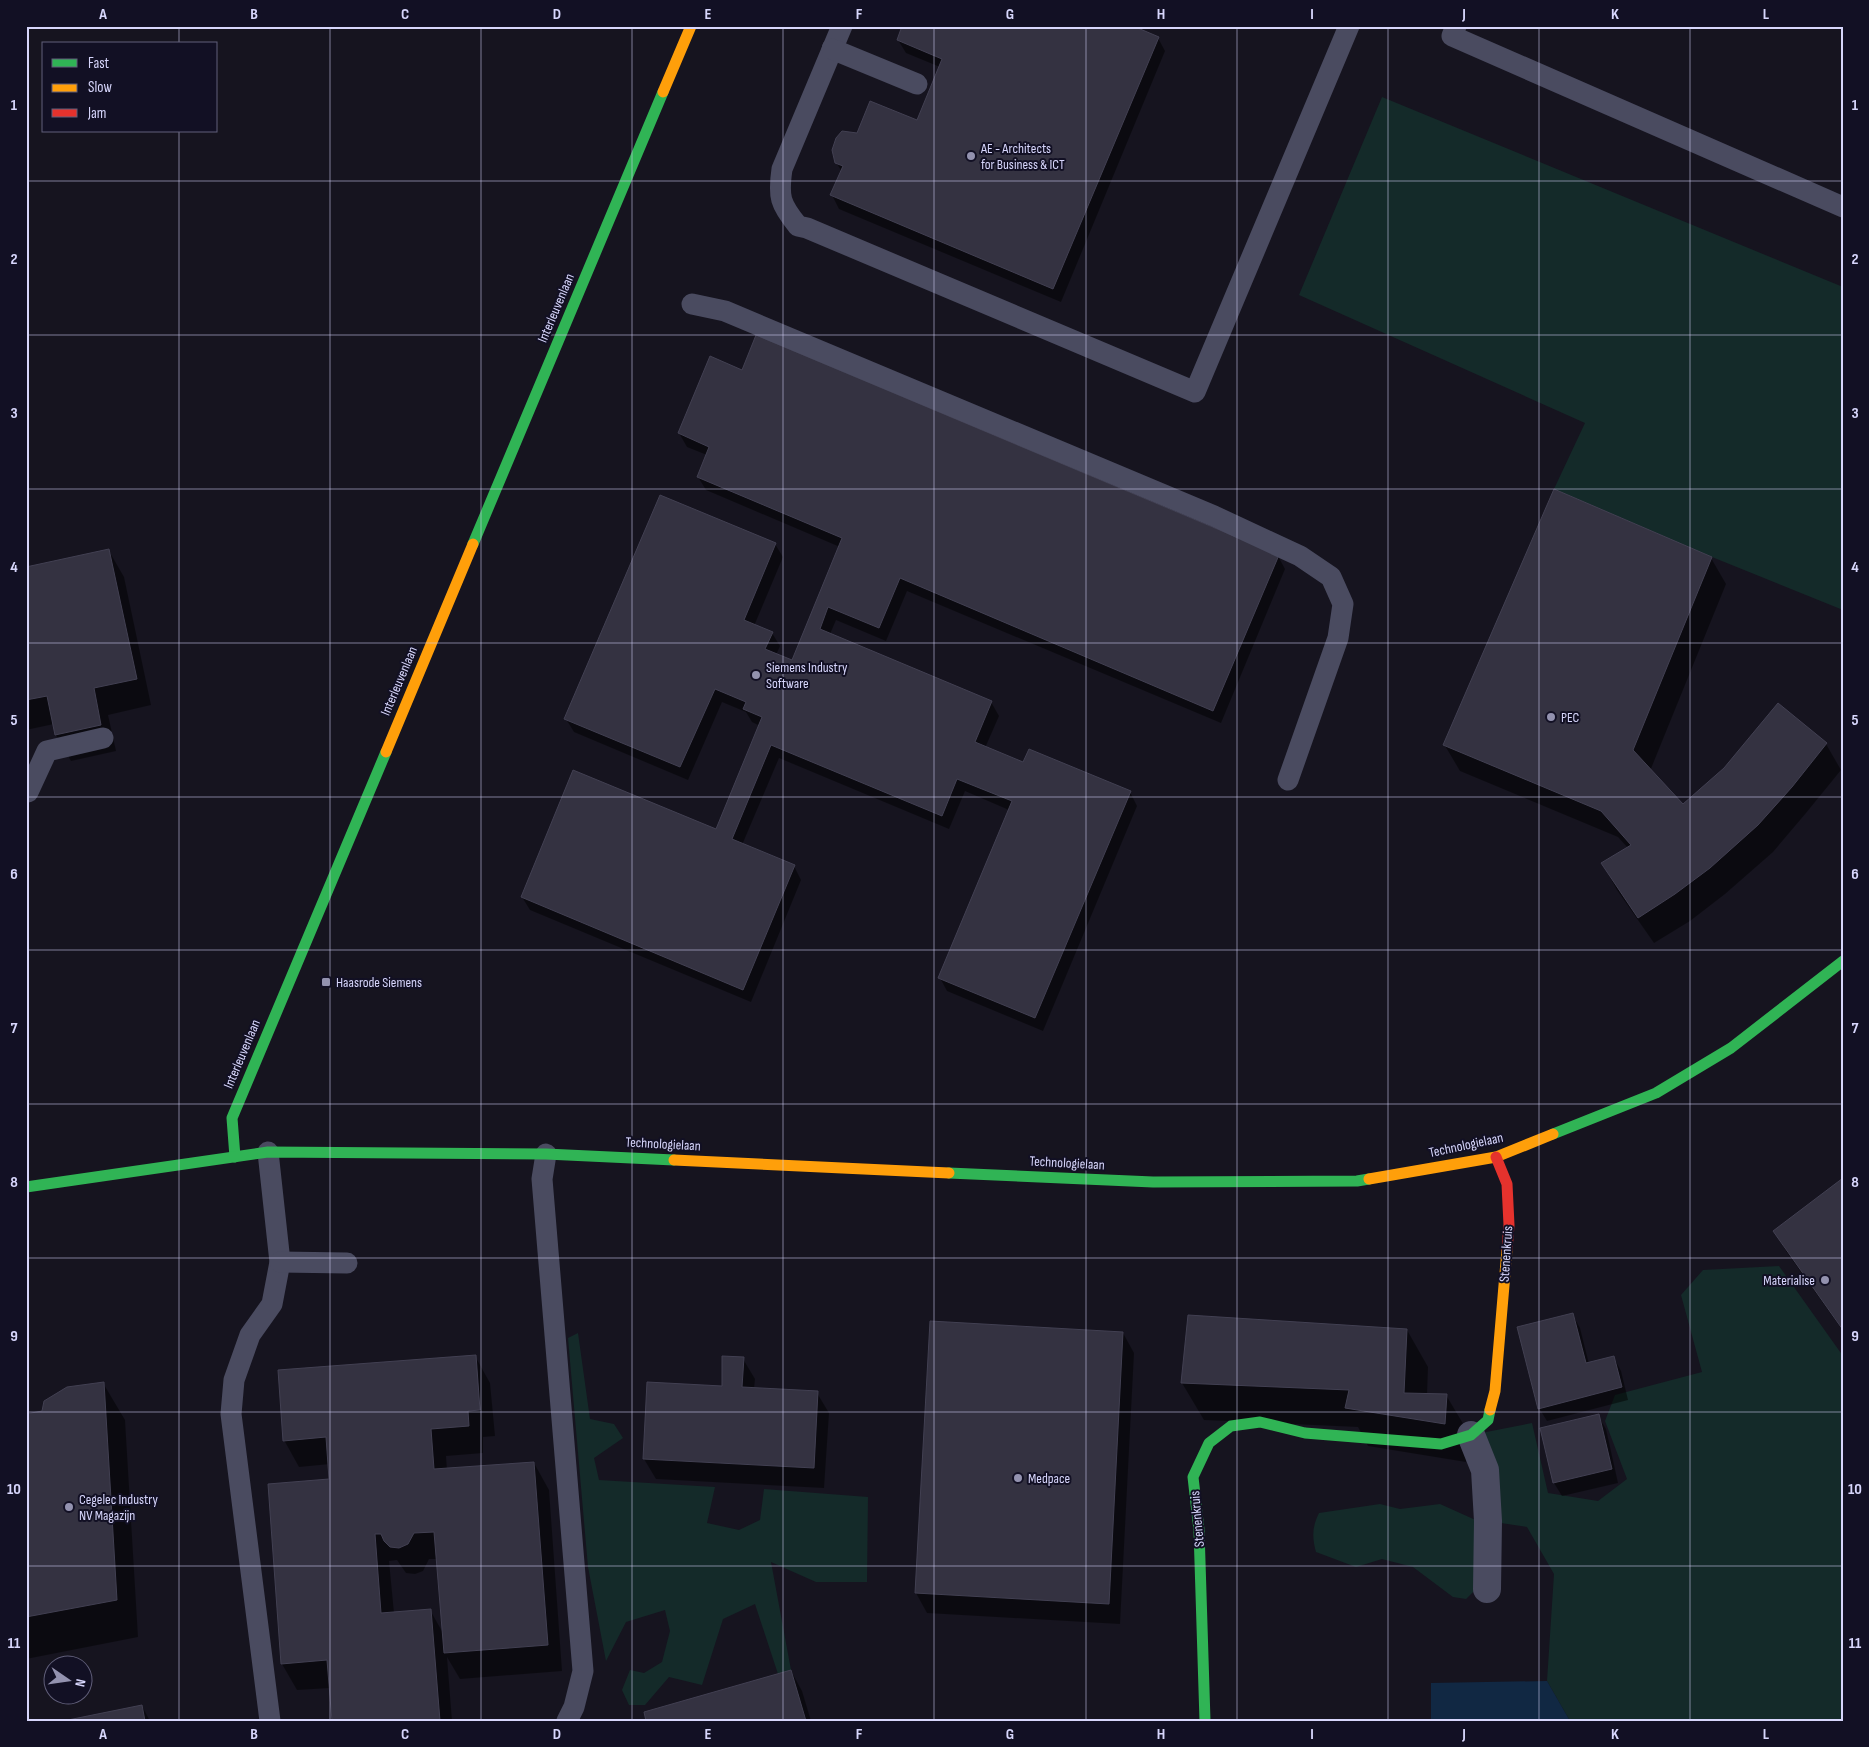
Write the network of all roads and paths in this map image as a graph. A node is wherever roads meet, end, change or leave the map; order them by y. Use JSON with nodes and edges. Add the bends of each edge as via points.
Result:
{"nodes":[{"id":1,"x":692,"y":26,"type":"edge"},
{"id":2,"x":842,"y":26,"type":"edge"},
{"id":3,"x":1349,"y":26,"type":"edge"},
{"id":4,"x":1456,"y":26,"type":"edge"},
{"id":5,"x":832,"y":50,"type":"junction"},
{"id":6,"x":917,"y":84,"type":"dead end"},
{"id":7,"x":1843,"y":207,"type":"edge"},
{"id":8,"x":692,"y":304,"type":"dead end"},
{"id":9,"x":104,"y":738,"type":"dead end"},
{"id":10,"x":1288,"y":780,"type":"dead end"},
{"id":11,"x":28,"y":792,"type":"dead end"},
{"id":12,"x":1843,"y":962,"type":"edge"},
{"id":13,"x":268,"y":1152,"type":"junction"},
{"id":14,"x":546,"y":1154,"type":"junction"},
{"id":15,"x":1496,"y":1156,"type":"junction"},
{"id":16,"x":235,"y":1157,"type":"junction"},
{"id":17,"x":26,"y":1187,"type":"edge"},
{"id":18,"x":280,"y":1262,"type":"junction"},
{"id":19,"x":347,"y":1263,"type":"dead end"},
{"id":20,"x":1471,"y":1434,"type":"junction"},
{"id":21,"x":1487,"y":1588,"type":"dead end"},
{"id":22,"x":270,"y":1721,"type":"edge"},
{"id":23,"x":567,"y":1721,"type":"edge"},
{"id":24,"x":1205,"y":1721,"type":"edge"}],
"edges":[{"from":1,"to":16,"type":"street","name":"Interleuvenlaan","via":[[232,1118]]},
{"from":2,"to":5,"type":"lane"},
{"from":3,"to":5,"type":"lane","via":[[1194,392],[798,226],[786,212],[779,191],[782,169]]},
{"from":4,"to":7,"type":"lane","via":[[1452,36]]},
{"from":5,"to":6,"type":"lane"},
{"from":8,"to":10,"type":"lane","via":[[725,311],[1214,516],[1300,556],[1331,577],[1343,604],[1338,638]]},
{"from":9,"to":11,"type":"lane","via":[[48,751]]},
{"from":12,"to":15,"type":"street","name":"Technologielaan","via":[[1731,1048],[1656,1093]]},
{"from":13,"to":14,"type":"street","name":"Technologielaan"},
{"from":13,"to":16,"type":"street","name":"Technologielaan"},
{"from":13,"to":18,"type":"lane"},
{"from":14,"to":15,"type":"street","name":"Technologielaan","via":[[1153,1182],[1357,1181]]},
{"from":14,"to":23,"type":"lane","via":[[542,1179],[583,1671]]},
{"from":15,"to":20,"type":"street","name":"Stenenkruis","via":[[1506,1184],[1509,1225],[1495,1391],[1488,1420]]},
{"from":16,"to":17,"type":"street"},
{"from":18,"to":19,"type":"lane"},
{"from":18,"to":22,"type":"lane","via":[[272,1304],[250,1335],[234,1380],[231,1414]]},
{"from":20,"to":21,"type":"street","via":[[1485,1470]]},
{"from":20,"to":24,"type":"street","name":"Stenenkruis","via":[[1441,1444],[1304,1432],[1260,1422],[1231,1426],[1209,1443],[1193,1476],[1200,1530]]}]}
